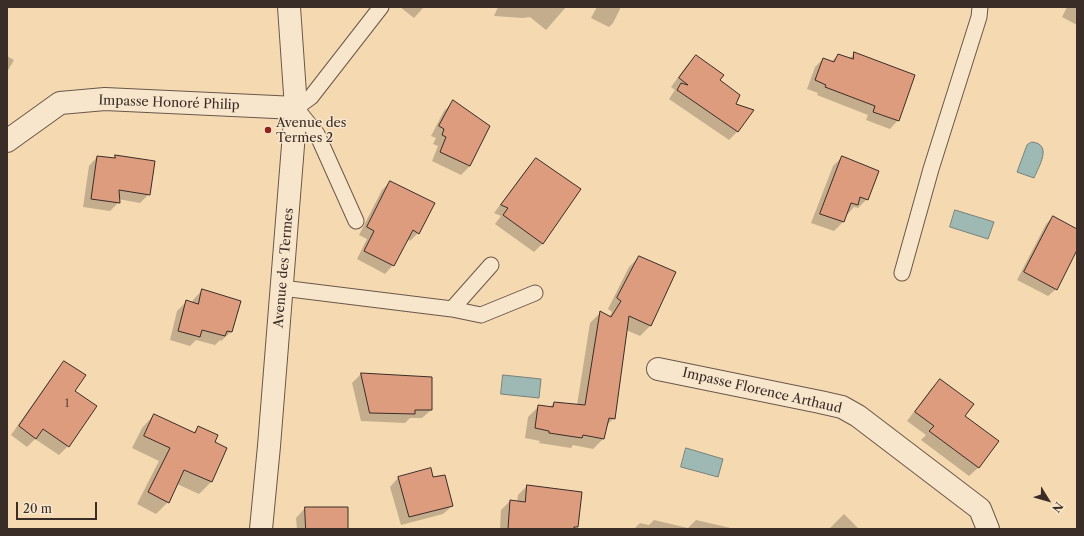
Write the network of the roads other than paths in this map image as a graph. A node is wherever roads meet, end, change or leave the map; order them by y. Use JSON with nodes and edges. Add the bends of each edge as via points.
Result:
{"nodes":[{"id":1,"x":290,"y":7,"type":"edge"},
{"id":2,"x":381,"y":7,"type":"edge"},
{"id":3,"x":980,"y":7,"type":"edge"},
{"id":4,"x":296,"y":108,"type":"junction"},
{"id":5,"x":7,"y":141,"type":"edge"},
{"id":6,"x":356,"y":221,"type":"dead end"},
{"id":7,"x":491,"y":265,"type":"dead end"},
{"id":8,"x":902,"y":273,"type":"dead end"},
{"id":9,"x":282,"y":288,"type":"junction"},
{"id":10,"x":535,"y":293,"type":"dead end"},
{"id":11,"x":452,"y":309,"type":"junction"},
{"id":12,"x":658,"y":369,"type":"dead end"},
{"id":13,"x":261,"y":529,"type":"edge"},
{"id":14,"x":988,"y":529,"type":"edge"}],
"edges":[{"from":1,"to":4,"type":"street","name":"Avenue des Termes"},
{"from":2,"to":4,"type":"lane","via":[[311,97]]},
{"from":3,"to":8,"type":"lane"},
{"from":4,"to":5,"type":"street","name":"Impasse Honoré Philip","via":[[105,99],[60,103]]},
{"from":4,"to":6,"type":"lane","via":[[316,134]]},
{"from":4,"to":9,"type":"street","name":"Avenue des Termes"},
{"from":7,"to":11,"type":"lane"},
{"from":9,"to":11,"type":"lane"},
{"from":9,"to":13,"type":"street","name":"Avenue des Termes"},
{"from":10,"to":11,"type":"lane","via":[[481,315]]},
{"from":12,"to":14,"type":"street","name":"Impasse Florence Arthaud","via":[[842,407],[858,416],[980,509]]}]}
